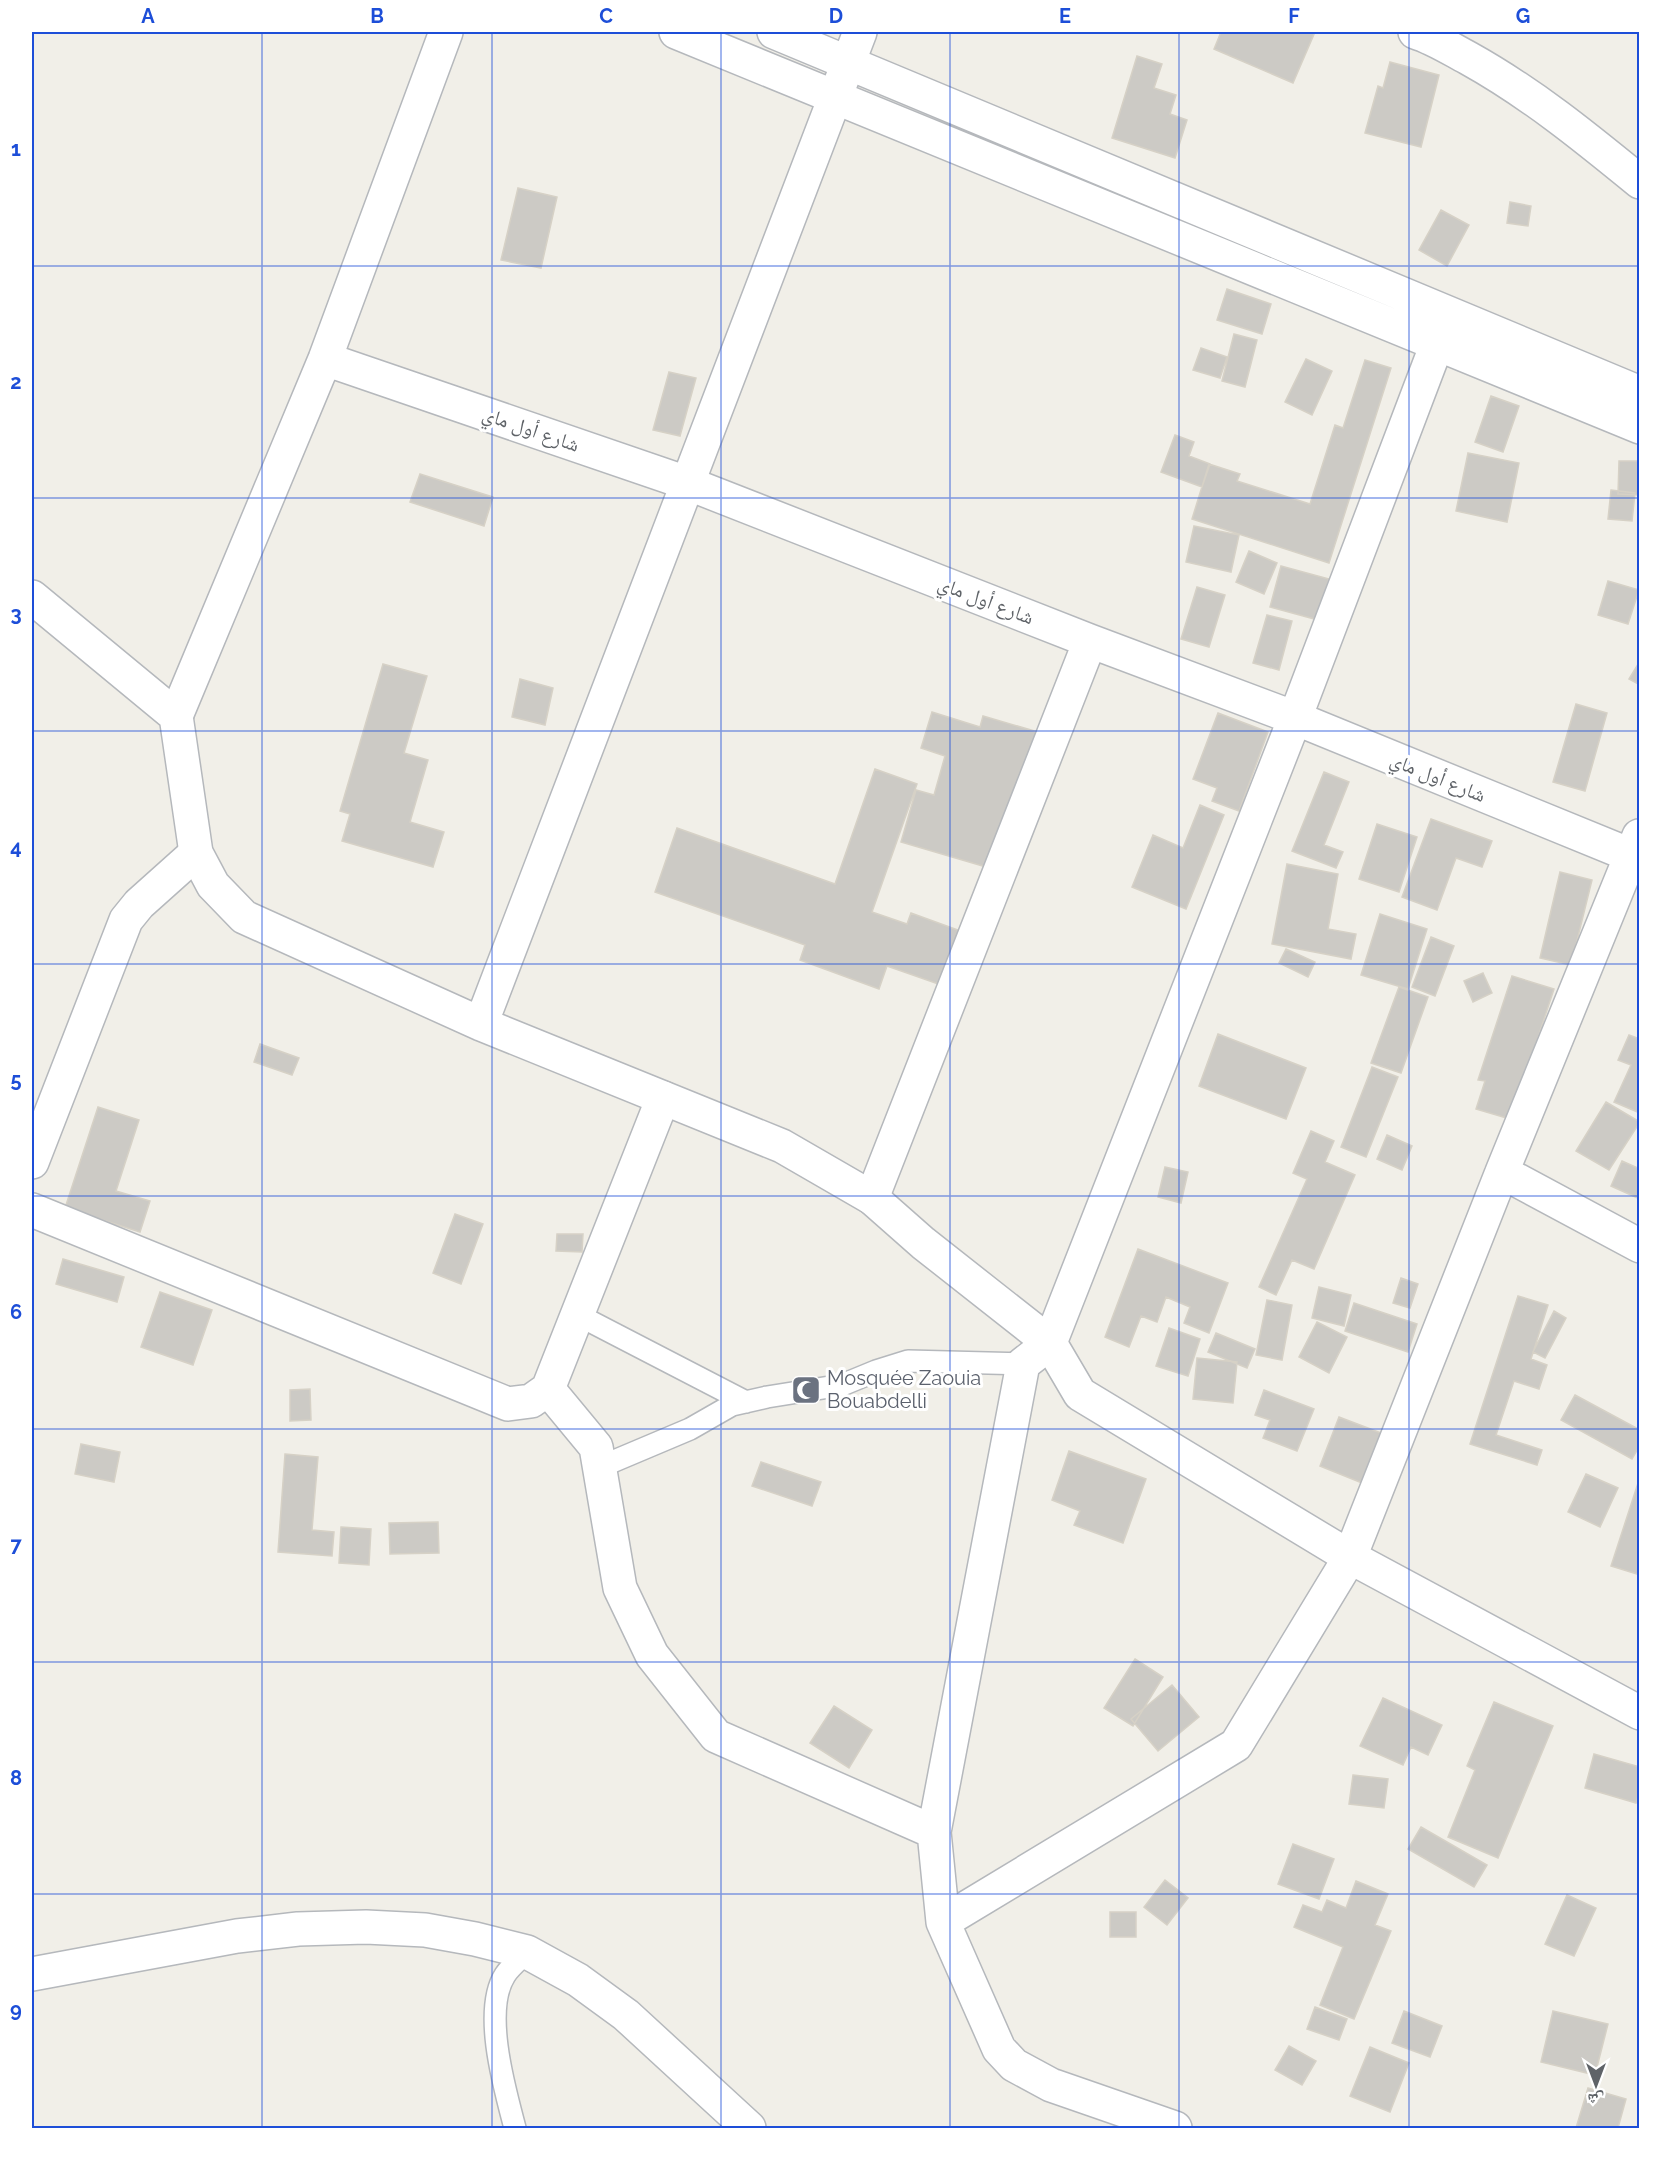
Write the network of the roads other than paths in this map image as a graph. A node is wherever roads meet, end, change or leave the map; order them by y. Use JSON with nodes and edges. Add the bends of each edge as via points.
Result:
{"nodes":[{"id":1,"x":446,"y":32,"type":"edge"},
{"id":2,"x":676,"y":32,"type":"edge"},
{"id":3,"x":774,"y":32,"type":"edge"},
{"id":4,"x":860,"y":32,"type":"edge"},
{"id":5,"x":1415,"y":32,"type":"edge"},
{"id":6,"x":847,"y":62,"type":"junction"},
{"id":7,"x":834,"y":96,"type":"junction"},
{"id":8,"x":1640,"y":182,"type":"edge"},
{"id":9,"x":1437,"y":344,"type":"junction"},
{"id":10,"x":325,"y":358,"type":"junction"},
{"id":11,"x":1640,"y":393,"type":"edge"},
{"id":12,"x":1640,"y":427,"type":"edge"},
{"id":13,"x":687,"y":483,"type":"junction"},
{"id":14,"x":34,"y":600,"type":"edge"},
{"id":15,"x":1090,"y":641,"type":"junction"},
{"id":16,"x":176,"y":716,"type":"junction"},
{"id":17,"x":1295,"y":718,"type":"junction"},
{"id":18,"x":1636,"y":849,"type":"edge"},
{"id":19,"x":196,"y":853,"type":"junction"},
{"id":20,"x":481,"y":1024,"type":"junction"},
{"id":21,"x":663,"y":1098,"type":"junction"},
{"id":22,"x":32,"y":1162,"type":"edge"},
{"id":23,"x":1502,"y":1172,"type":"junction"},
{"id":24,"x":872,"y":1198,"type":"junction"},
{"id":25,"x":32,"y":1210,"type":"edge"},
{"id":26,"x":1640,"y":1246,"type":"edge"},
{"id":27,"x":578,"y":1315,"type":"junction"},
{"id":28,"x":1050,"y":1343,"type":"junction"},
{"id":29,"x":1023,"y":1364,"type":"junction"},
{"id":30,"x":548,"y":1389,"type":"junction"},
{"id":31,"x":746,"y":1402,"type":"junction"},
{"id":32,"x":600,"y":1467,"type":"junction"},
{"id":33,"x":1350,"y":1557,"type":"junction"},
{"id":34,"x":1640,"y":1713,"type":"edge"},
{"id":35,"x":934,"y":1832,"type":"junction"},
{"id":36,"x":943,"y":1922,"type":"junction"},
{"id":37,"x":527,"y":1952,"type":"junction"},
{"id":38,"x":33,"y":1975,"type":"edge"},
{"id":39,"x":515,"y":2128,"type":"edge"},
{"id":40,"x":749,"y":2128,"type":"edge"},
{"id":41,"x":1175,"y":2128,"type":"edge"}],
"edges":[{"from":1,"to":10,"type":"street"},
{"from":2,"to":7,"type":"street"},
{"from":3,"to":6,"type":"street"},
{"from":4,"to":6,"type":"street"},
{"from":5,"to":8,"type":"street","via":[[1429,36],[1504,79],[1562,119]]},
{"from":6,"to":7,"type":"street"},
{"from":6,"to":11,"type":"street"},
{"from":7,"to":9,"type":"street"},
{"from":7,"to":13,"type":"street"},
{"from":9,"to":12,"type":"street"},
{"from":9,"to":17,"type":"street"},
{"from":10,"to":13,"type":"street","name":"شارع أول ماي"},
{"from":10,"to":16,"type":"street"},
{"from":13,"to":15,"type":"street","name":"شارع أول ماي"},
{"from":13,"to":20,"type":"street"},
{"from":14,"to":16,"type":"street"},
{"from":15,"to":17,"type":"street","name":"شارع أول ماي"},
{"from":15,"to":24,"type":"street"},
{"from":16,"to":19,"type":"street"},
{"from":17,"to":18,"type":"street","name":"شارع أول ماي"},
{"from":17,"to":28,"type":"street"},
{"from":18,"to":23,"type":"street"},
{"from":19,"to":20,"type":"street","via":[[213,885],[244,917]]},
{"from":19,"to":22,"type":"street","via":[[126,920]]},
{"from":20,"to":21,"type":"street"},
{"from":21,"to":24,"type":"street","via":[[782,1146]]},
{"from":21,"to":27,"type":"street"},
{"from":23,"to":26,"type":"street"},
{"from":23,"to":33,"type":"street"},
{"from":24,"to":28,"type":"street","via":[[923,1244]]},
{"from":25,"to":30,"type":"street","via":[[508,1404],[531,1401]]},
{"from":27,"to":30,"type":"street"},
{"from":27,"to":31,"type":"lane"},
{"from":28,"to":29,"type":"street"},
{"from":28,"to":33,"type":"street","via":[[1080,1394]]},
{"from":29,"to":31,"type":"lane","via":[[908,1361],[842,1385]]},
{"from":29,"to":35,"type":"street"},
{"from":30,"to":32,"type":"street","via":[[596,1447]]},
{"from":31,"to":32,"type":"lane"},
{"from":32,"to":35,"type":"street","via":[[620,1588],[652,1655],[716,1736]]},
{"from":33,"to":34,"type":"street"},
{"from":33,"to":36,"type":"street","via":[[1236,1745]]},
{"from":35,"to":36,"type":"street"},
{"from":36,"to":41,"type":"street","via":[[999,2049],[1014,2065],[1051,2085]]},
{"from":37,"to":38,"type":"street","via":[[425,1930],[298,1929],[148,1951]]},
{"from":37,"to":39,"type":"lane","via":[[505,1975],[496,1998],[496,2053]]},
{"from":37,"to":40,"type":"street","via":[[578,1980],[627,2015]]}]}
